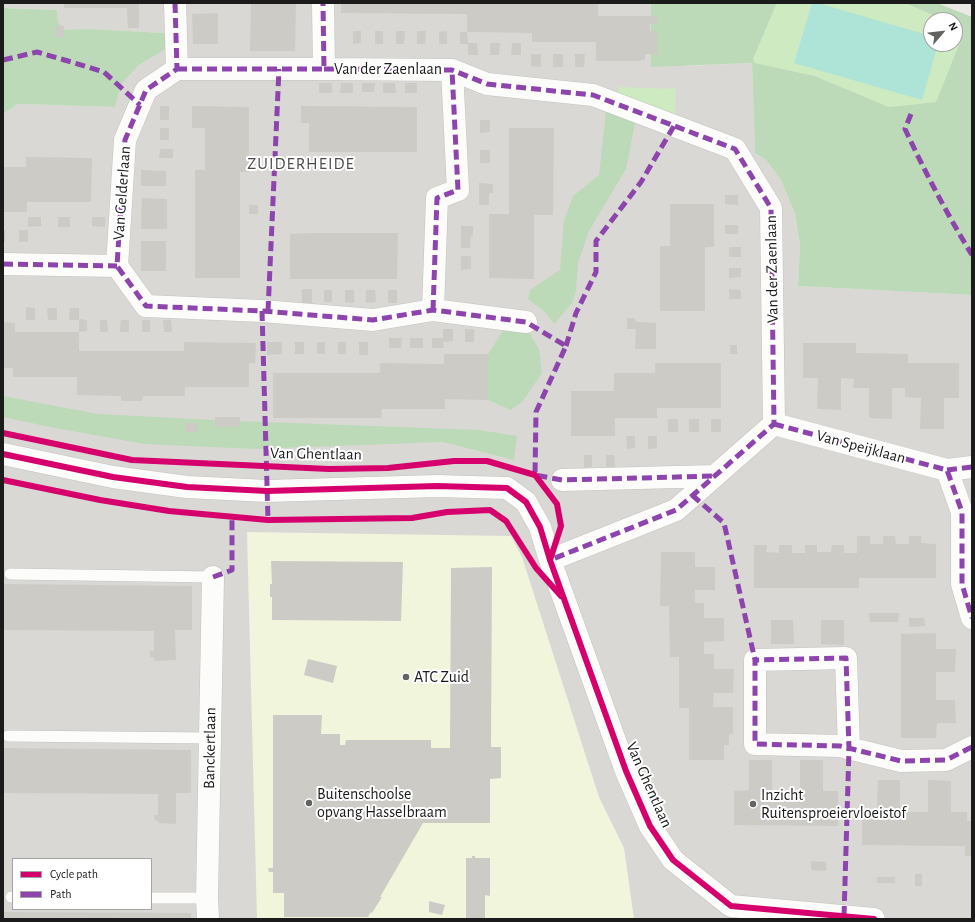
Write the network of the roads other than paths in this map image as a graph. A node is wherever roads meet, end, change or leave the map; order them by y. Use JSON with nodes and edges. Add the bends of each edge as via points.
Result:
{"nodes":[{"id":1,"x":175,"y":3,"type":"edge"},
{"id":2,"x":323,"y":3,"type":"edge"},
{"id":3,"x":177,"y":69,"type":"junction"},
{"id":4,"x":324,"y":69,"type":"junction"},
{"id":5,"x":452,"y":70,"type":"junction"},
{"id":6,"x":3,"y":264,"type":"edge"},
{"id":7,"x":117,"y":266,"type":"junction"},
{"id":8,"x":433,"y":310,"type":"junction"},
{"id":9,"x":526,"y":322,"type":"dead end"},
{"id":10,"x":774,"y":424,"type":"junction"},
{"id":11,"x":3,"y":454,"type":"edge"},
{"id":12,"x":972,"y":466,"type":"edge"},
{"id":13,"x":947,"y":470,"type":"junction"},
{"id":14,"x":715,"y":476,"type":"junction"},
{"id":15,"x":562,"y":480,"type":"dead end"},
{"id":16,"x":550,"y":560,"type":"junction"},
{"id":17,"x":10,"y":574,"type":"dead end"},
{"id":18,"x":213,"y":577,"type":"joint"},
{"id":19,"x":972,"y":618,"type":"edge"},
{"id":20,"x":8,"y":736,"type":"dead end"},
{"id":21,"x":210,"y":738,"type":"junction"},
{"id":22,"x":849,"y":748,"type":"junction"},
{"id":23,"x":972,"y":748,"type":"edge"},
{"id":24,"x":152,"y":898,"type":"edge"},
{"id":25,"x":208,"y":909,"type":"edge"},
{"id":26,"x":727,"y":912,"type":"edge"},
{"id":27,"x":851,"y":918,"type":"edge"},
{"id":28,"x":874,"y":919,"type":"edge"}],
"edges":[{"from":1,"to":3,"type":"street"},
{"from":2,"to":4,"type":"street"},
{"from":3,"to":4,"type":"street"},
{"from":3,"to":7,"type":"street","name":"Van Gelderlaan","via":[[146,90],[125,140]]},
{"from":4,"to":5,"type":"street","name":"Van der Zaenlaan"},
{"from":5,"to":8,"type":"street","name":"Van der Zaenlaan","via":[[458,190],[437,198]]},
{"from":5,"to":10,"type":"street","name":"Van der Zaenlaan","via":[[487,84],[593,95],[735,149],[771,208]]},
{"from":6,"to":7,"type":"street"},
{"from":7,"to":8,"type":"street","via":[[146,306],[268,311],[373,320]]},
{"from":8,"to":9,"type":"street"},
{"from":10,"to":13,"type":"street","name":"Van Speijklaan"},
{"from":10,"to":14,"type":"street"},
{"from":11,"to":16,"type":"street","name":"Van Ghentlaan","via":[[113,477],[187,487],[266,491],[437,486],[507,488],[526,502],[540,528]]},
{"from":12,"to":13,"type":"street","name":"Van Speijklaan"},
{"from":13,"to":19,"type":"street","via":[[962,512],[962,584]]},
{"from":14,"to":15,"type":"street"},
{"from":14,"to":16,"type":"street","via":[[676,510]]},
{"from":16,"to":26,"type":"street","name":"Van Ghentlaan","via":[[626,771],[650,826],[673,860]]},
{"from":17,"to":18,"type":"lane"},
{"from":18,"to":21,"type":"street","name":"Banckertlaan"},
{"from":20,"to":21,"type":"lane"},
{"from":21,"to":25,"type":"street","name":"Banckertlaan"},
{"from":22,"to":22,"type":"street","via":[[846,658],[755,660],[755,744]]},
{"from":22,"to":23,"type":"street","via":[[901,761],[946,760]]},
{"from":24,"to":25,"type":"lane"},
{"from":26,"to":27,"type":"street","name":"Van Ghentlaan"},
{"from":27,"to":28,"type":"street","name":"Van Ghentlaan"}]}
